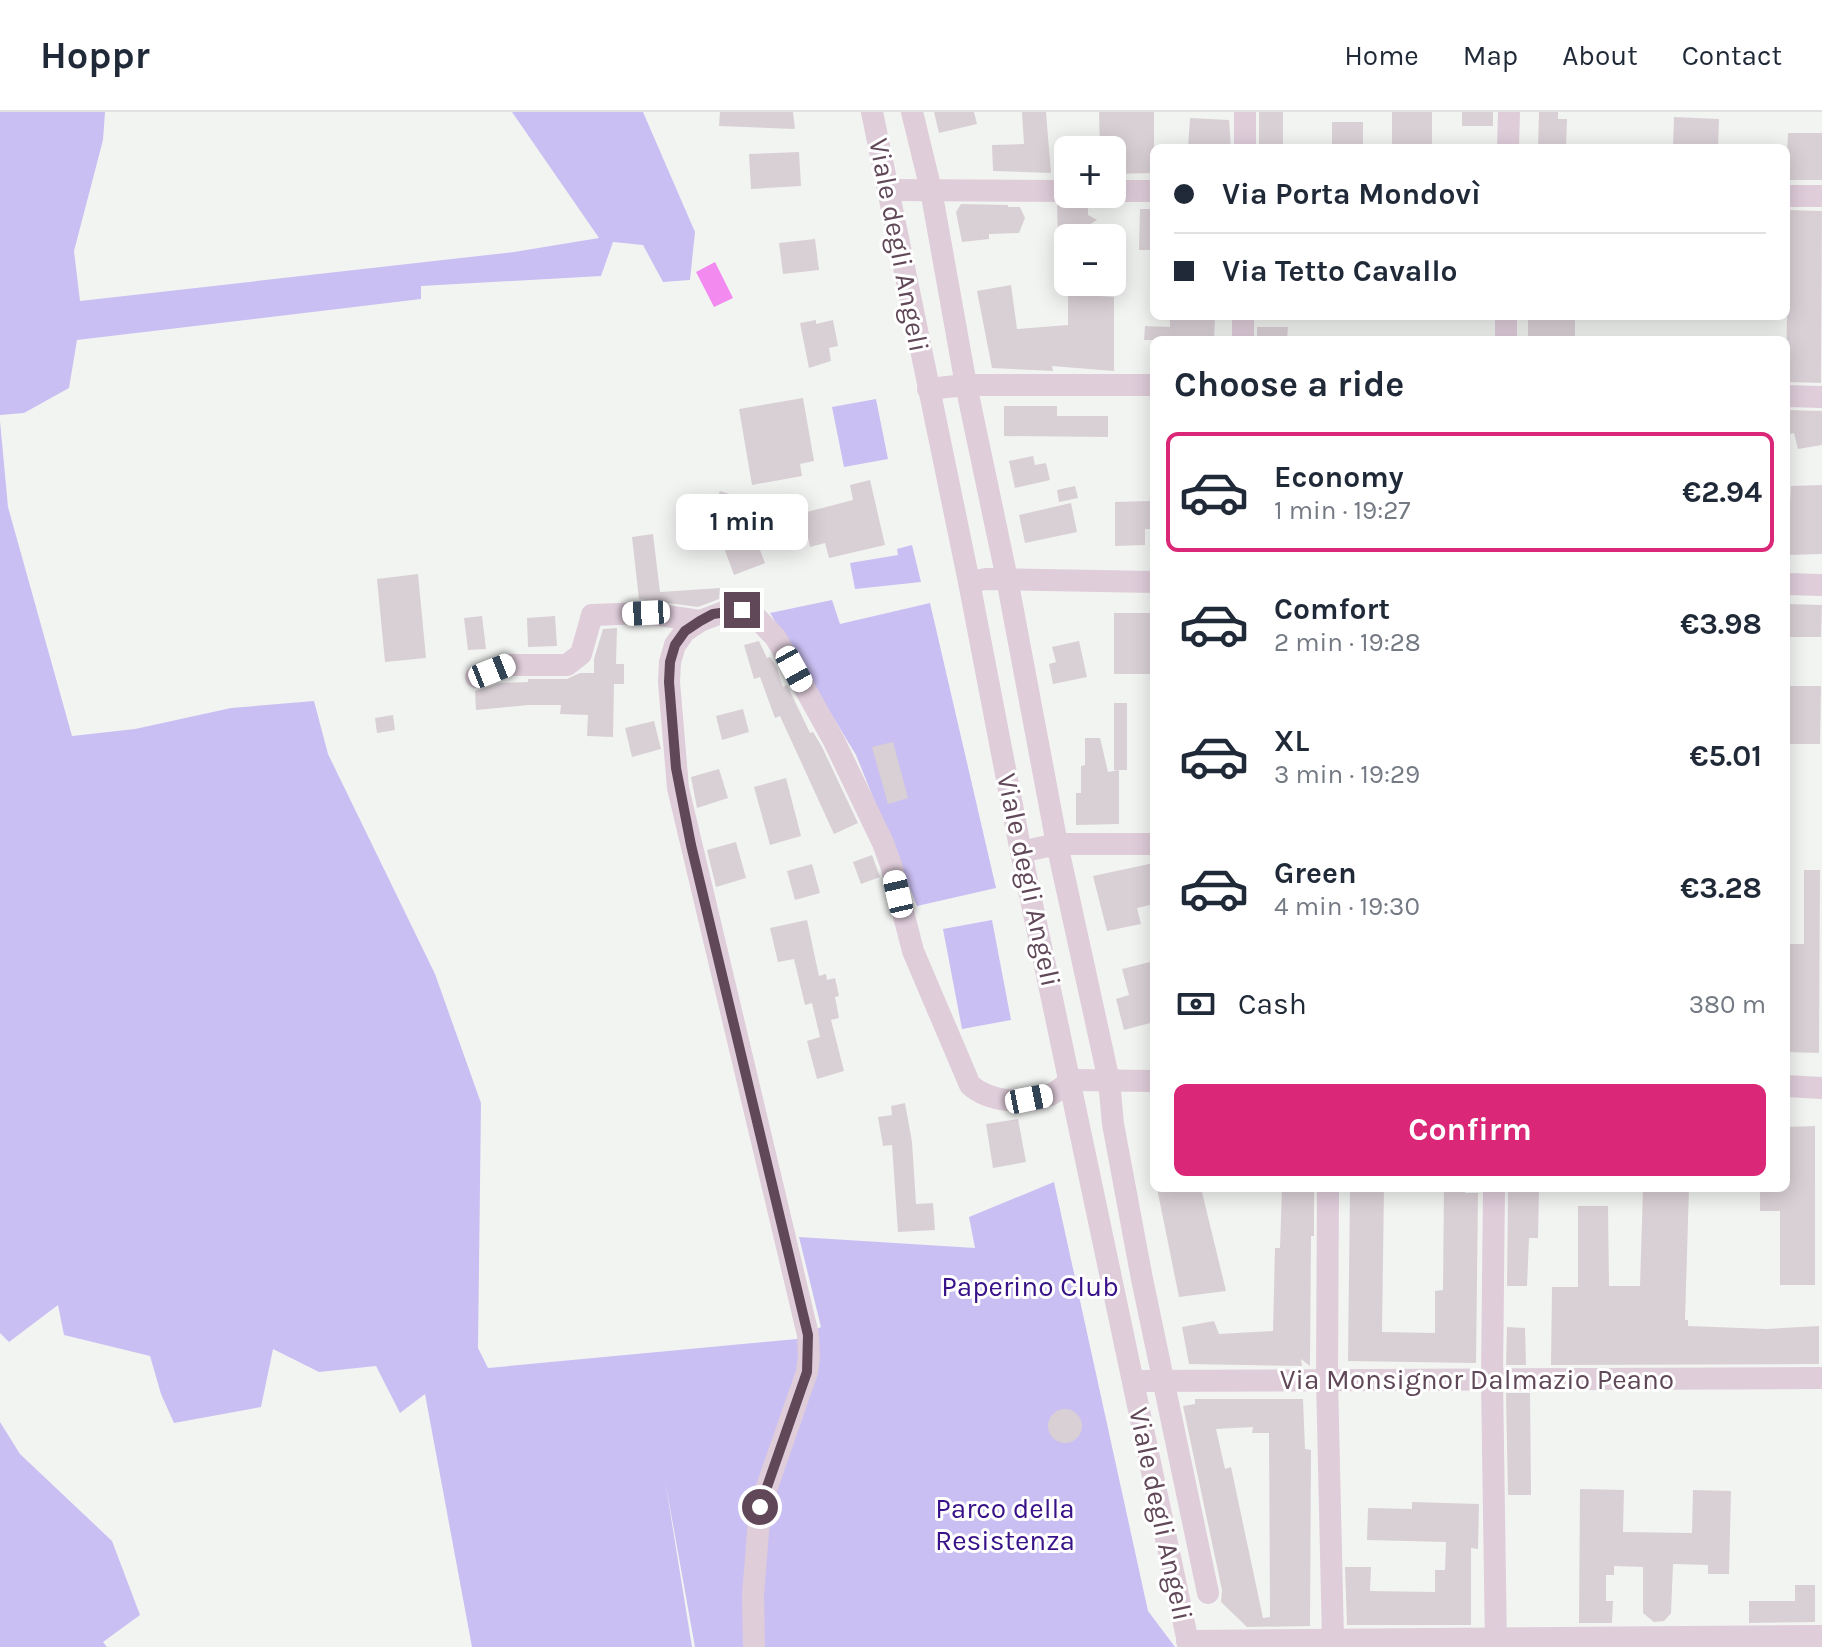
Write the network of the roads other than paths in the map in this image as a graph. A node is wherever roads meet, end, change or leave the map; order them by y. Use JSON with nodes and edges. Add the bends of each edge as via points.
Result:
{"nodes":[{"id":1,"x":872,"y":112,"type":"edge"},
{"id":2,"x":912,"y":112,"type":"edge"},
{"id":3,"x":1245,"y":112,"type":"edge"},
{"id":4,"x":1509,"y":112,"type":"edge"},
{"id":5,"x":1245,"y":144,"type":"edge"},
{"id":6,"x":1508,"y":144,"type":"edge"},
{"id":7,"x":890,"y":190,"type":"junction"},
{"id":8,"x":931,"y":190,"type":"junction"},
{"id":9,"x":1054,"y":191,"type":"edge"},
{"id":10,"x":1126,"y":191,"type":"edge"},
{"id":11,"x":1150,"y":191,"type":"edge"},
{"id":12,"x":1790,"y":196,"type":"edge"},
{"id":13,"x":1822,"y":196,"type":"edge"},
{"id":14,"x":966,"y":385,"type":"junction"},
{"id":15,"x":1150,"y":385,"type":"edge"},
{"id":16,"x":928,"y":389,"type":"junction"},
{"id":17,"x":1790,"y":396,"type":"edge"},
{"id":18,"x":1822,"y":397,"type":"edge"},
{"id":19,"x":1007,"y":579,"type":"junction"},
{"id":20,"x":969,"y":582,"type":"junction"},
{"id":21,"x":1150,"y":582,"type":"edge"},
{"id":22,"x":1790,"y":584,"type":"edge"},
{"id":23,"x":1822,"y":585,"type":"edge"},
{"id":24,"x":700,"y":621,"type":"junction"},
{"id":25,"x":476,"y":677,"type":"dead end"},
{"id":26,"x":1057,"y":844,"type":"junction"},
{"id":27,"x":1150,"y":844,"type":"edge"},
{"id":28,"x":1021,"y":852,"type":"junction"},
{"id":29,"x":1071,"y":1080,"type":"junction"},
{"id":30,"x":1109,"y":1081,"type":"junction"},
{"id":31,"x":1150,"y":1081,"type":"edge"},
{"id":32,"x":1790,"y":1086,"type":"edge"},
{"id":33,"x":1822,"y":1088,"type":"edge"},
{"id":34,"x":1328,"y":1192,"type":"edge"},
{"id":35,"x":1494,"y":1192,"type":"edge"},
{"id":36,"x":1822,"y":1378,"type":"edge"},
{"id":37,"x":1327,"y":1379,"type":"junction"},
{"id":38,"x":1492,"y":1379,"type":"junction"},
{"id":39,"x":1165,"y":1380,"type":"junction"},
{"id":40,"x":1133,"y":1381,"type":"junction"},
{"id":41,"x":1208,"y":1593,"type":"dead end"},
{"id":42,"x":1822,"y":1636,"type":"edge"},
{"id":43,"x":1333,"y":1640,"type":"junction"},
{"id":44,"x":1496,"y":1643,"type":"edge"},
{"id":45,"x":1188,"y":1644,"type":"edge"},
{"id":46,"x":1268,"y":1644,"type":"edge"},
{"id":47,"x":754,"y":1647,"type":"edge"}],
"edges":[{"from":1,"to":7,"type":"street","name":"Viale degli Angeli"},
{"from":2,"to":8,"type":"street"},
{"from":3,"to":5,"type":"street"},
{"from":4,"to":6,"type":"street"},
{"from":7,"to":8,"type":"street"},
{"from":7,"to":16,"type":"street","name":"Viale degli Angeli"},
{"from":8,"to":9,"type":"street"},
{"from":8,"to":14,"type":"street"},
{"from":10,"to":11,"type":"street"},
{"from":12,"to":13,"type":"street"},
{"from":14,"to":15,"type":"street"},
{"from":14,"to":16,"type":"street"},
{"from":14,"to":19,"type":"street"},
{"from":16,"to":20,"type":"street","name":"Viale degli Angeli"},
{"from":17,"to":18,"type":"street"},
{"from":19,"to":20,"type":"street"},
{"from":19,"to":21,"type":"street"},
{"from":19,"to":26,"type":"street"},
{"from":20,"to":28,"type":"street","name":"Viale degli Angeli"},
{"from":22,"to":23,"type":"street"},
{"from":24,"to":25,"type":"street","via":[[646,613],[592,615],[581,654],[567,665],[508,665]]},
{"from":24,"to":29,"type":"street","via":[[729,610],[753,614],[794,669],[883,843],[913,951],[970,1085],[991,1098],[1017,1099],[1050,1095]]},
{"from":24,"to":47,"type":"street","via":[[680,638],[670,662],[678,788],[808,1335],[807,1372],[760,1507]]},
{"from":26,"to":27,"type":"street"},
{"from":26,"to":28,"type":"street"},
{"from":26,"to":30,"type":"street"},
{"from":28,"to":29,"type":"street","name":"Viale degli Angeli"},
{"from":29,"to":30,"type":"street"},
{"from":29,"to":40,"type":"street","name":"Viale degli Angeli"},
{"from":30,"to":31,"type":"street"},
{"from":30,"to":39,"type":"street"},
{"from":32,"to":33,"type":"street"},
{"from":34,"to":37,"type":"street"},
{"from":35,"to":38,"type":"street"},
{"from":36,"to":38,"type":"street","name":"Via Monsignor Dalmazio Peano"},
{"from":37,"to":38,"type":"street","name":"Via Monsignor Dalmazio Peano"},
{"from":37,"to":39,"type":"street","name":"Via Monsignor Dalmazio Peano"},
{"from":37,"to":43,"type":"street"},
{"from":38,"to":44,"type":"street"},
{"from":39,"to":40,"type":"street","name":"Via Monsignor Dalmazio Peano"},
{"from":39,"to":41,"type":"street"},
{"from":40,"to":45,"type":"street","name":"Viale degli Angeli"},
{"from":42,"to":44,"type":"street"},
{"from":43,"to":44,"type":"street"},
{"from":43,"to":46,"type":"street"},
{"from":45,"to":46,"type":"street"}]}
